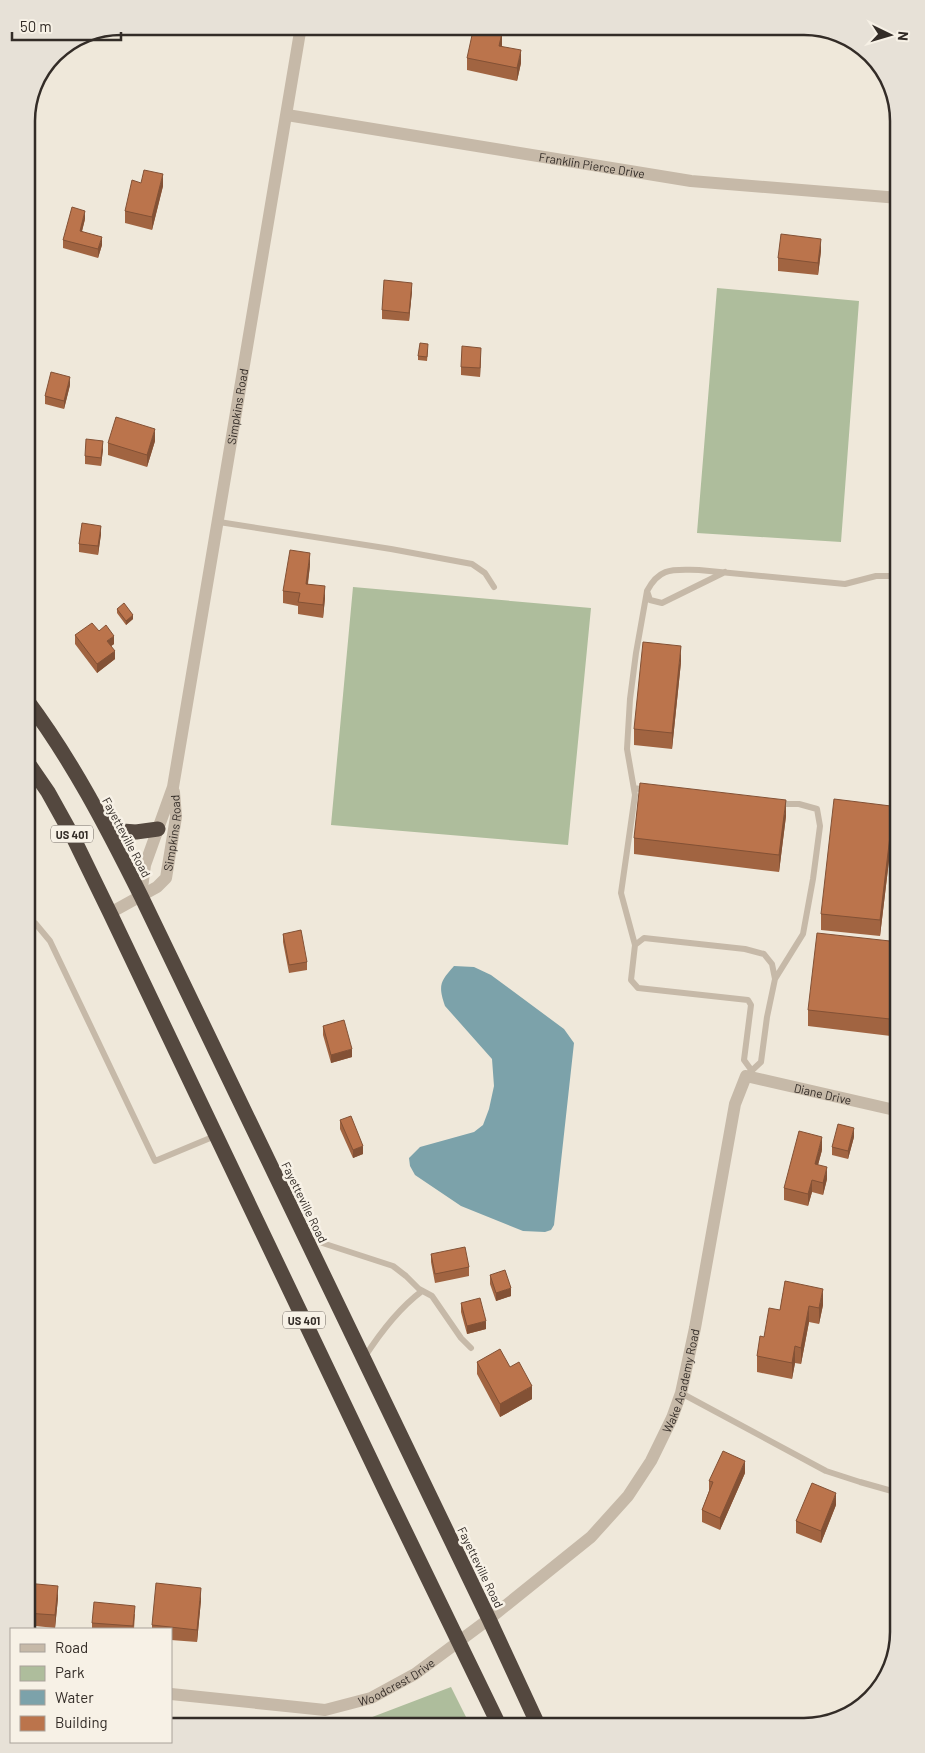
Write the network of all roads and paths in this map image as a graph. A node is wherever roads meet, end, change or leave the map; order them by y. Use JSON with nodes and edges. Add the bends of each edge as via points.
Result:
{"nodes":[{"id":1,"x":300,"y":35,"type":"edge"},
{"id":2,"x":287,"y":115,"type":"junction"},
{"id":3,"x":890,"y":197,"type":"edge"},
{"id":4,"x":218,"y":522,"type":"junction"},
{"id":5,"x":725,"y":572,"type":"junction"},
{"id":6,"x":890,"y":576,"type":"edge"},
{"id":7,"x":494,"y":587,"type":"dead end"},
{"id":8,"x":647,"y":591,"type":"junction"},
{"id":9,"x":35,"y":711,"type":"edge"},
{"id":10,"x":35,"y":773,"type":"edge"},
{"id":11,"x":173,"y":787,"type":"junction"},
{"id":12,"x":634,"y":788,"type":"junction"},
{"id":13,"x":653,"y":791,"type":"edge"},
{"id":14,"x":770,"y":804,"type":"edge"},
{"id":15,"x":103,"y":820,"type":"junction"},
{"id":16,"x":158,"y":829,"type":"junction"},
{"id":17,"x":141,"y":896,"type":"junction"},
{"id":18,"x":110,"y":913,"type":"junction"},
{"id":19,"x":35,"y":923,"type":"edge"},
{"id":20,"x":635,"y":945,"type":"junction"},
{"id":21,"x":775,"y":979,"type":"junction"},
{"id":22,"x":749,"y":1073,"type":"junction"},
{"id":23,"x":890,"y":1109,"type":"edge"},
{"id":24,"x":216,"y":1135,"type":"junction"},
{"id":25,"x":306,"y":1237,"type":"junction"},
{"id":26,"x":422,"y":1291,"type":"junction"},
{"id":27,"x":471,"y":1348,"type":"dead end"},
{"id":28,"x":364,"y":1359,"type":"junction"},
{"id":29,"x":681,"y":1393,"type":"junction"},
{"id":30,"x":890,"y":1490,"type":"edge"},
{"id":31,"x":489,"y":1619,"type":"junction"},
{"id":32,"x":459,"y":1642,"type":"junction"},
{"id":33,"x":172,"y":1694,"type":"edge"},
{"id":34,"x":496,"y":1718,"type":"edge"},
{"id":35,"x":535,"y":1718,"type":"edge"}],
"edges":[{"from":1,"to":2,"type":"street","name":"Simpkins Road"},
{"from":2,"to":3,"type":"street","name":"Franklin Pierce Drive","via":[[691,181]]},
{"from":2,"to":4,"type":"street","name":"Simpkins Road"},
{"from":4,"to":7,"type":"lane","via":[[472,564],[485,573]]},
{"from":4,"to":11,"type":"street","name":"Simpkins Road"},
{"from":5,"to":6,"type":"lane","via":[[845,584]]},
{"from":5,"to":8,"type":"lane","via":[[662,572]]},
{"from":5,"to":8,"type":"lane","via":[[662,604],[650,600]]},
{"from":8,"to":12,"type":"lane","via":[[636,653],[627,749]]},
{"from":9,"to":15,"type":"highway","name":"Fayetteville Road","number":"US 401"},
{"from":10,"to":18,"type":"highway","number":"US 401","via":[[73,837]]},
{"from":11,"to":16,"type":"street","name":"Simpkins Road"},
{"from":11,"to":17,"type":"street","name":"Simpkins Road","via":[[176,817],[166,878]]},
{"from":12,"to":13,"type":"lane"},
{"from":12,"to":20,"type":"lane","via":[[621,893]]},
{"from":14,"to":21,"type":"lane","via":[[799,804],[817,810],[820,826],[803,934]]},
{"from":15,"to":16,"type":"highway","via":[[122,831]]},
{"from":15,"to":17,"type":"highway","name":"Fayetteville Road","number":"US 401"},
{"from":16,"to":17,"type":"street","name":"Simpkins Road","via":[[145,865]]},
{"from":17,"to":18,"type":"street","name":"Simpkins Road"},
{"from":17,"to":25,"type":"highway","name":"Fayetteville Road","number":"US 401"},
{"from":18,"to":24,"type":"highway","number":"US 401"},
{"from":19,"to":24,"type":"lane","via":[[50,941],[155,1160]]},
{"from":20,"to":21,"type":"lane","via":[[644,938],[745,949],[764,954],[772,964]]},
{"from":20,"to":22,"type":"lane","via":[[631,980],[638,988],[748,1000],[751,1005],[744,1060]]},
{"from":21,"to":22,"type":"lane","via":[[761,1062]]},
{"from":22,"to":23,"type":"street","name":"Diane Drive"},
{"from":22,"to":29,"type":"street","name":"Wake Academy Road","via":[[736,1104],[696,1328]]},
{"from":24,"to":32,"type":"highway","number":"US 401"},
{"from":25,"to":26,"type":"lane","via":[[393,1266]]},
{"from":25,"to":28,"type":"highway","name":"Fayetteville Road","number":"US 401"},
{"from":26,"to":27,"type":"lane","via":[[432,1296]]},
{"from":26,"to":28,"type":"lane","via":[[407,1302]]},
{"from":28,"to":31,"type":"highway","name":"Fayetteville Road","number":"US 401"},
{"from":29,"to":30,"type":"lane","via":[[826,1471]]},
{"from":29,"to":31,"type":"street","name":"Wake Academy Road","via":[[651,1461],[628,1496],[591,1537]]},
{"from":31,"to":32,"type":"street","name":"Woodcrest Drive"},
{"from":31,"to":35,"type":"highway","name":"Fayetteville Road","number":"US 401"},
{"from":32,"to":33,"type":"street","name":"Woodcrest Drive","via":[[415,1674],[371,1698],[325,1710]]},
{"from":32,"to":34,"type":"highway","number":"US 401"}]}
